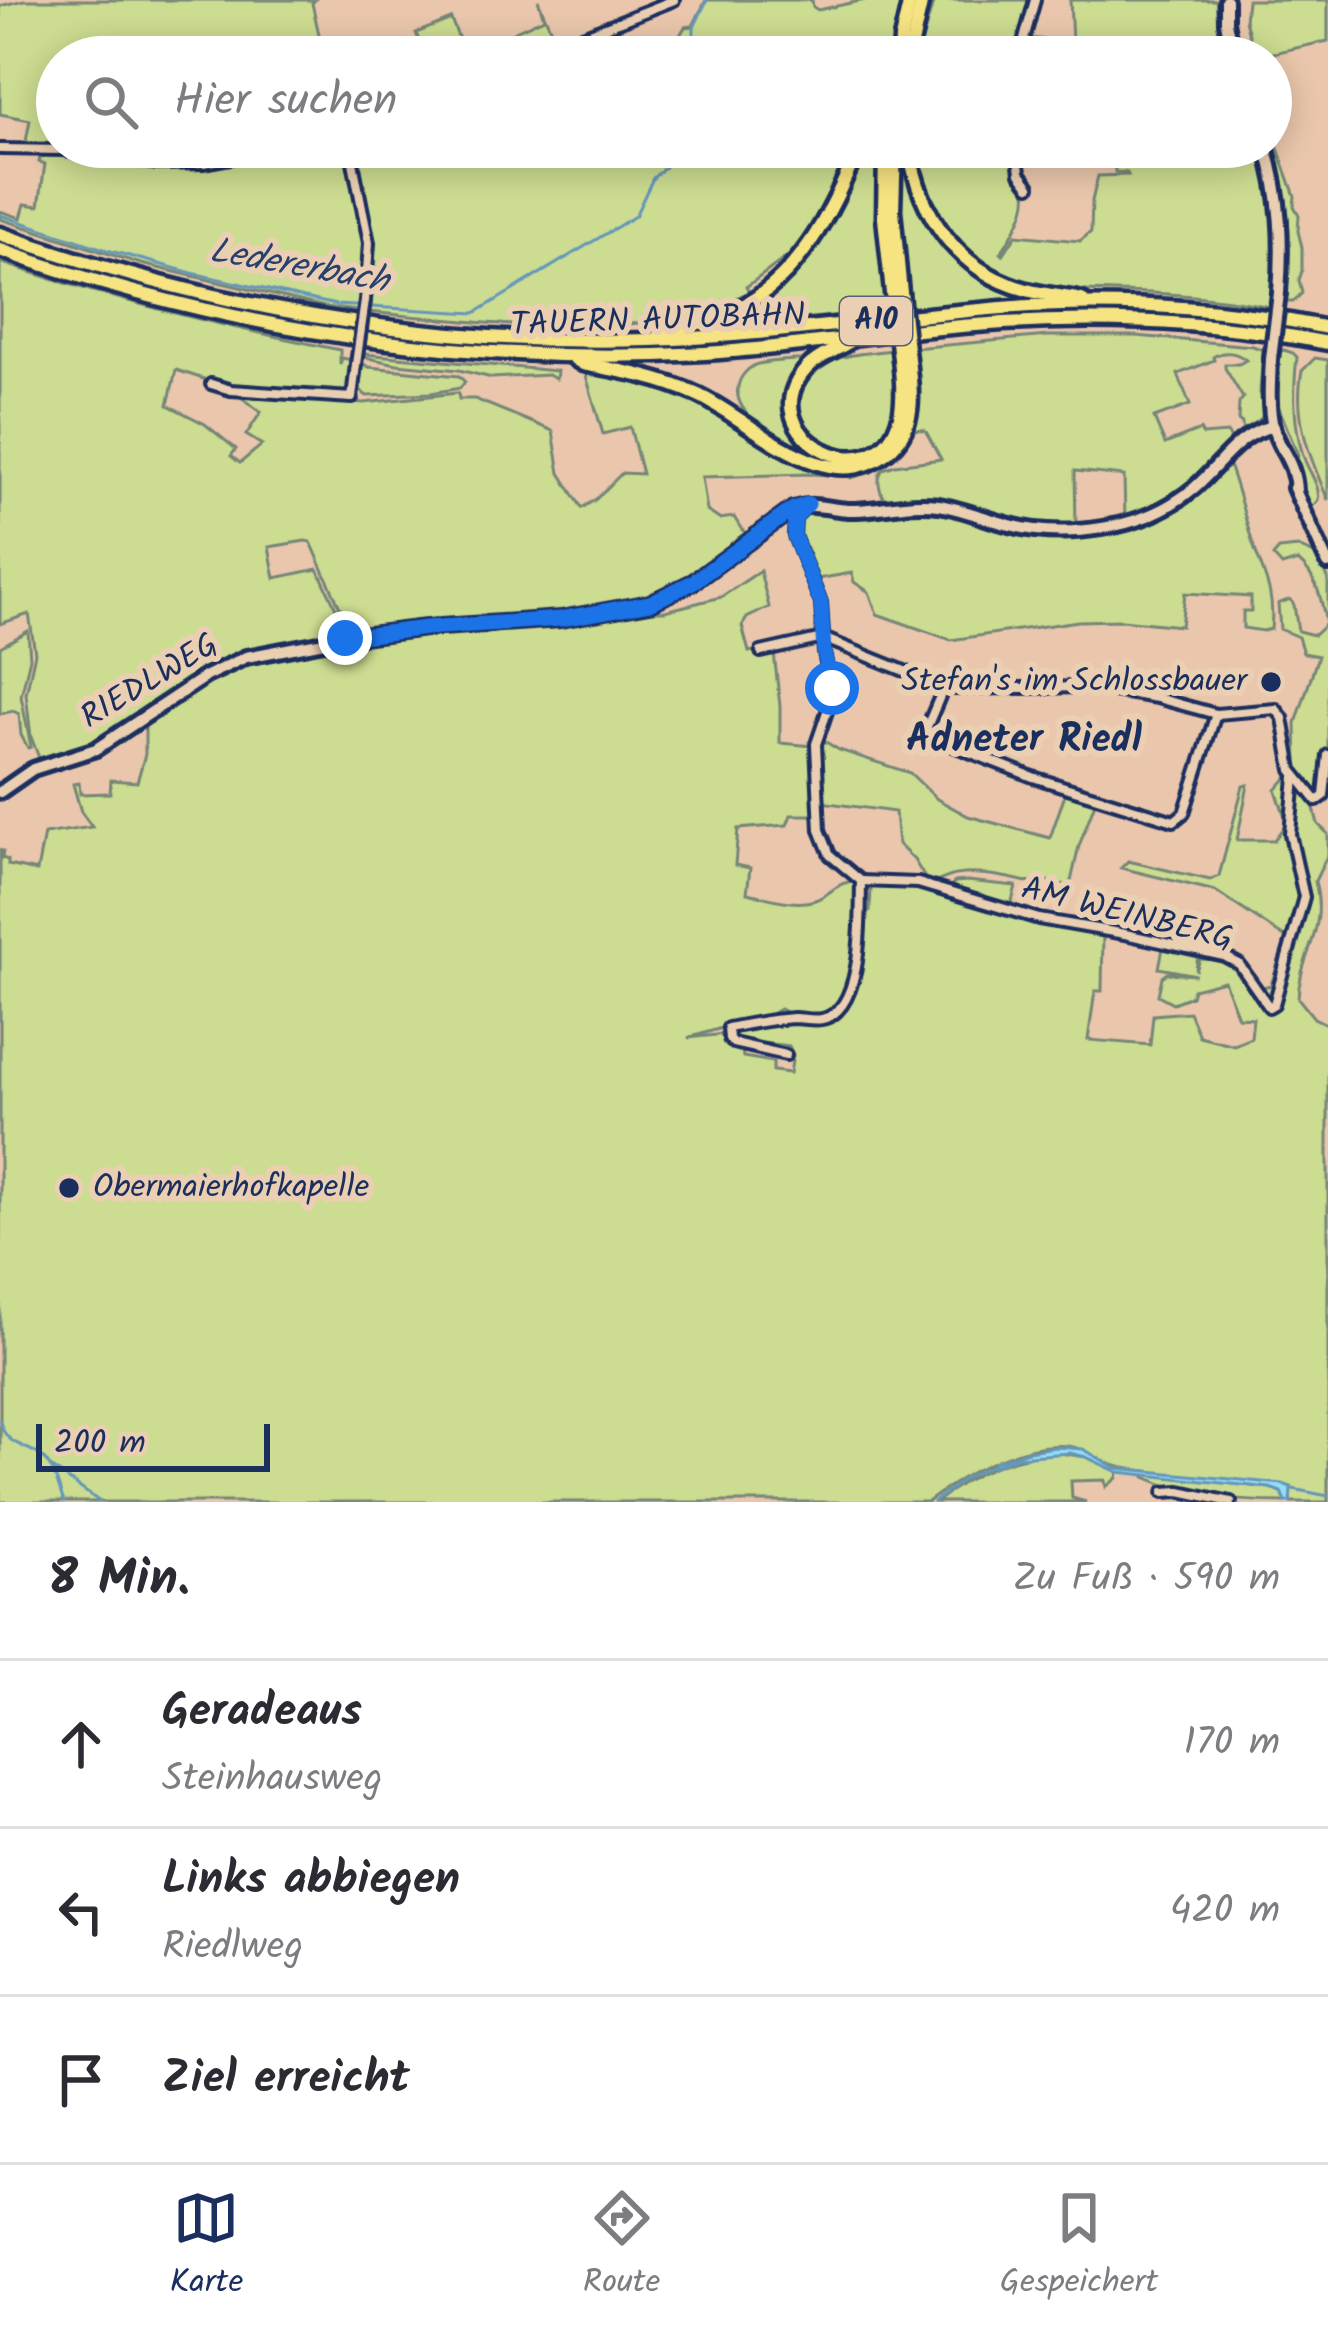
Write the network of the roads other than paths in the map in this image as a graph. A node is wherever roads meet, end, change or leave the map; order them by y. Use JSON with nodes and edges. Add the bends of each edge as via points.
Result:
{"nodes":[{"id":1,"x":674,"y":0,"type":"edge"},
{"id":2,"x":910,"y":0,"type":"edge"},
{"id":3,"x":922,"y":0,"type":"edge"},
{"id":4,"x":1035,"y":0,"type":"edge"},
{"id":5,"x":1226,"y":0,"type":"edge"},
{"id":6,"x":657,"y":4,"type":"edge"},
{"id":7,"x":581,"y":36,"type":"edge"},
{"id":8,"x":902,"y":36,"type":"edge"},
{"id":9,"x":909,"y":36,"type":"edge"},
{"id":10,"x":1025,"y":36,"type":"edge"},
{"id":11,"x":1229,"y":36,"type":"edge"},
{"id":12,"x":0,"y":149,"type":"edge"},
{"id":13,"x":36,"y":150,"type":"edge"},
{"id":14,"x":354,"y":168,"type":"edge"},
{"id":15,"x":849,"y":168,"type":"edge"},
{"id":16,"x":885,"y":168,"type":"edge"},
{"id":17,"x":894,"y":168,"type":"edge"},
{"id":18,"x":913,"y":168,"type":"edge"},
{"id":19,"x":1019,"y":168,"type":"edge"},
{"id":20,"x":1271,"y":168,"type":"edge"},
{"id":21,"x":1030,"y":186,"type":"dead end"},
{"id":22,"x":0,"y":234,"type":"edge"},
{"id":23,"x":0,"y":250,"type":"edge"},
{"id":24,"x":896,"y":293,"type":"junction"},
{"id":25,"x":1101,"y":304,"type":"junction"},
{"id":26,"x":1328,"y":328,"type":"edge"},
{"id":27,"x":853,"y":339,"type":"junction"},
{"id":28,"x":651,"y":340,"type":"junction"},
{"id":29,"x":1328,"y":343,"type":"edge"},
{"id":30,"x":568,"y":356,"type":"junction"},
{"id":31,"x":904,"y":359,"type":"junction"},
{"id":32,"x":211,"y":384,"type":"dead end"},
{"id":33,"x":1273,"y":426,"type":"junction"},
{"id":34,"x":808,"y":504,"type":"junction"},
{"id":35,"x":1328,"y":564,"type":"edge"},
{"id":36,"x":823,"y":638,"type":"junction"},
{"id":37,"x":761,"y":652,"type":"dead end"},
{"id":38,"x":944,"y":687,"type":"junction"},
{"id":39,"x":1216,"y":714,"type":"junction"},
{"id":40,"x":1328,"y":755,"type":"edge"},
{"id":41,"x":1295,"y":777,"type":"junction"},
{"id":42,"x":0,"y":792,"type":"edge"},
{"id":43,"x":861,"y":881,"type":"junction"},
{"id":44,"x":786,"y":1055,"type":"dead end"},
{"id":45,"x":1164,"y":1492,"type":"dead end"},
{"id":46,"x":1231,"y":1502,"type":"edge"}],
"edges":[{"from":1,"to":6,"type":"street"},
{"from":2,"to":8,"type":"highway"},
{"from":3,"to":9,"type":"highway"},
{"from":4,"to":10,"type":"street"},
{"from":5,"to":11,"type":"street"},
{"from":6,"to":7,"type":"street"},
{"from":12,"to":13,"type":"street"},
{"from":14,"to":32,"type":"street","bridge":true,"via":[[369,243],[352,398]]},
{"from":15,"to":28,"type":"highway","via":[[818,231],[776,283],[731,312]]},
{"from":16,"to":24,"type":"highway"},
{"from":17,"to":24,"type":"highway"},
{"from":18,"to":25,"type":"highway","via":[[929,212],[974,266],[1025,290]]},
{"from":19,"to":21,"type":"street"},
{"from":20,"to":33,"type":"street","bridge":true,"via":[[1282,251],[1269,382]]},
{"from":22,"to":28,"type":"highway","name":"TAUERN AUTOBAHN","number":"A10","via":[[137,278],[294,313],[453,334]]},
{"from":23,"to":30,"type":"highway","name":"TAUERN AUTOBAHN","number":"A10","via":[[290,328]]},
{"from":24,"to":31,"type":"highway","bridge":true},
{"from":25,"to":26,"type":"highway","name":"TAUERN AUTOBAHN","number":"A10"},
{"from":25,"to":28,"type":"highway","name":"TAUERN AUTOBAHN","number":"A10"},
{"from":27,"to":29,"type":"highway","name":"TAUERN AUTOBAHN","number":"A10","via":[[1100,319]]},
{"from":27,"to":30,"type":"highway","name":"TAUERN AUTOBAHN","number":"A10"},
{"from":27,"to":31,"type":"highway","via":[[813,362],[794,390],[800,430],[825,454],[857,457],[892,434]]},
{"from":30,"to":31,"type":"highway","via":[[688,391],[796,454],[844,467],[878,458],[902,436],[912,404]]},
{"from":33,"to":34,"type":"street","via":[[1236,446],[1172,504],[1104,528],[1022,528],[932,504],[852,511]]},
{"from":33,"to":35,"type":"street"},
{"from":34,"to":36,"type":"street","via":[[795,518],[794,536],[821,603]]},
{"from":34,"to":42,"type":"street","name":"RIEDLWEG","via":[[650,603],[246,657],[115,739],[33,769]]},
{"from":36,"to":37,"type":"street"},
{"from":36,"to":38,"type":"street"},
{"from":36,"to":43,"type":"street","via":[[832,697],[816,744],[820,830],[830,855]]},
{"from":38,"to":39,"type":"street","via":[[1089,687]]},
{"from":38,"to":39,"type":"street","via":[[926,729],[946,743],[1174,820],[1184,813]]},
{"from":39,"to":41,"type":"street","via":[[1279,710]]},
{"from":40,"to":41,"type":"street","via":[[1320,801]]},
{"from":41,"to":43,"type":"street","name":"AM WEINBERG","via":[[1290,834],[1304,898],[1269,1007],[1224,956],[1039,919],[918,883]]},
{"from":43,"to":44,"type":"street","via":[[858,953],[842,1007],[821,1020],[728,1028],[734,1043]]},
{"from":45,"to":46,"type":"street"}]}
